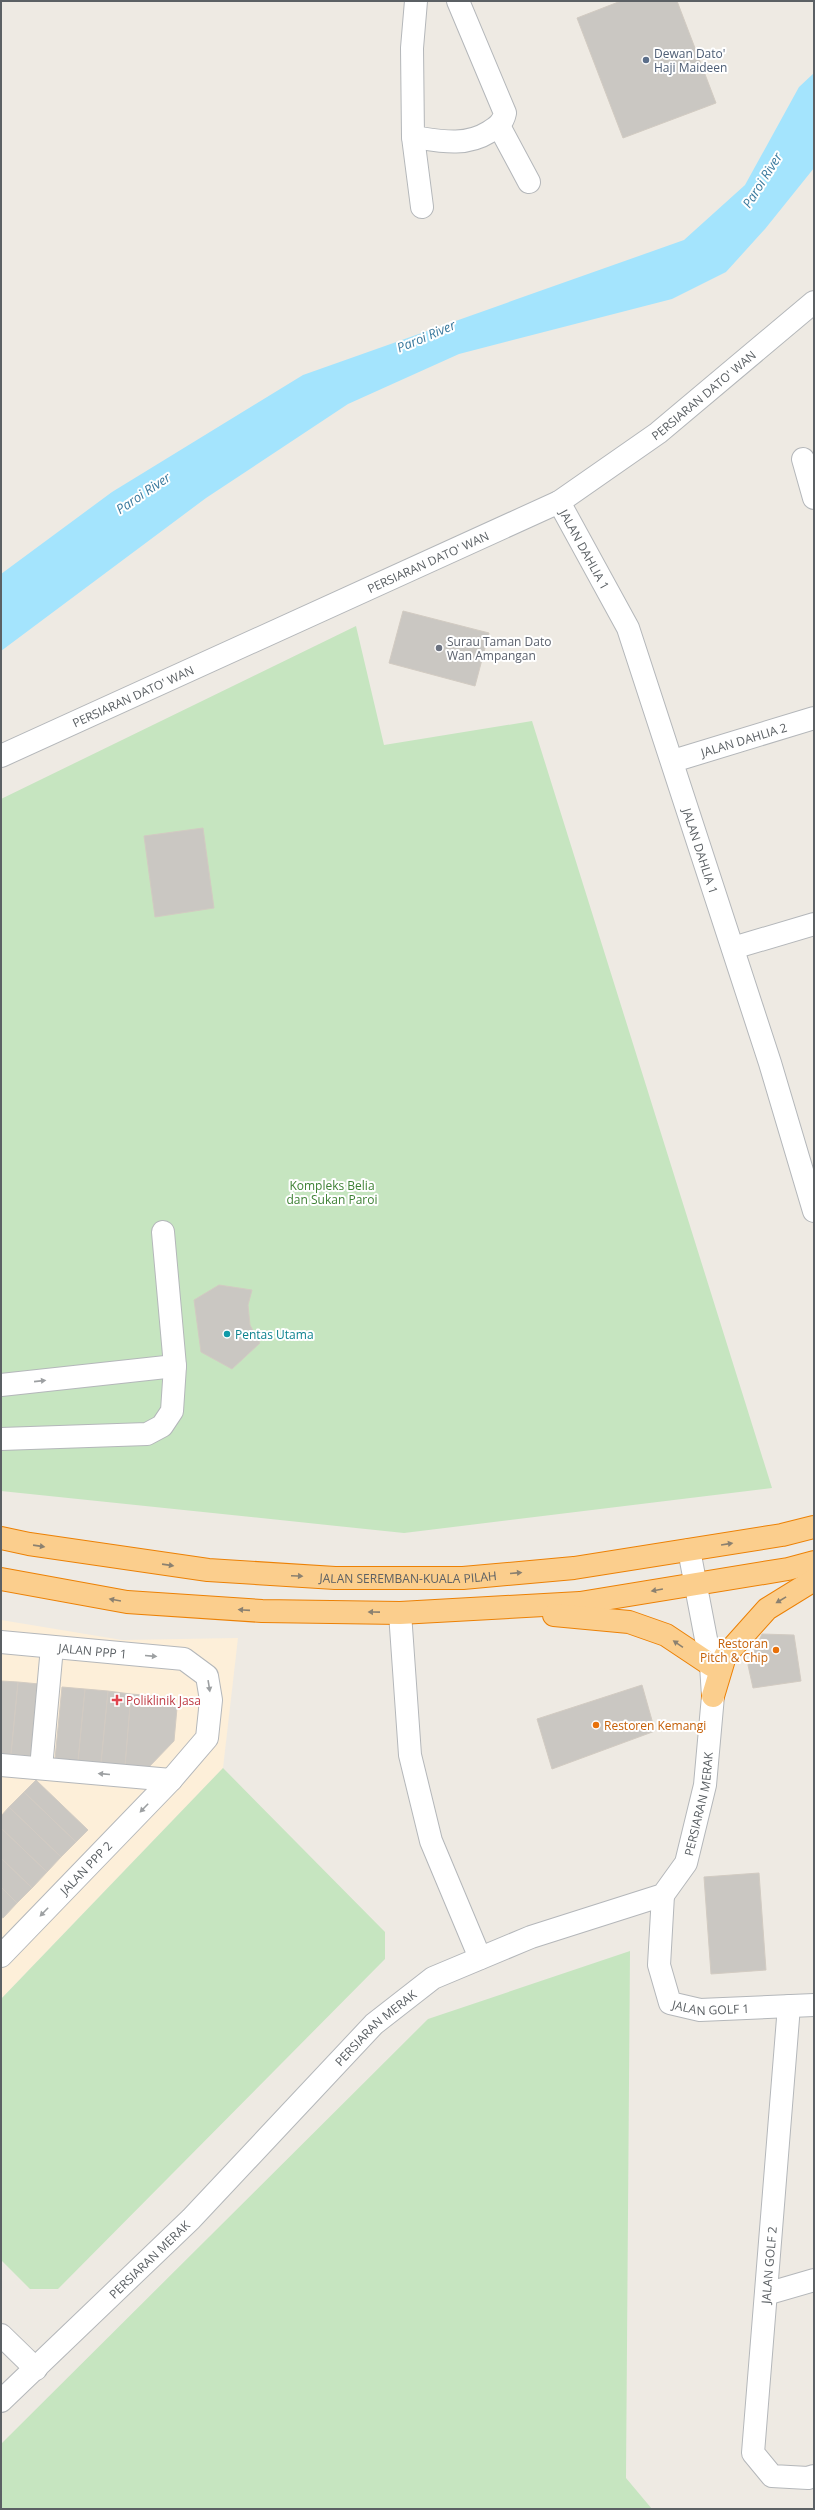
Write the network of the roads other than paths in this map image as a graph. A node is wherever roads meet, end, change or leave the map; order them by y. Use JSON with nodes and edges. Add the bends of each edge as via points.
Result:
{"nodes":[{"id":1,"x":416,"y":1,"type":"edge"},
{"id":2,"x":458,"y":1,"type":"edge"},
{"id":3,"x":499,"y":126,"type":"junction"},
{"id":4,"x":413,"y":137,"type":"junction"},
{"id":5,"x":529,"y":182,"type":"dead end"},
{"id":6,"x":422,"y":207,"type":"dead end"},
{"id":7,"x":814,"y":302,"type":"edge"},
{"id":8,"x":803,"y":459,"type":"dead end"},
{"id":9,"x":814,"y":498,"type":"edge"},
{"id":10,"x":559,"y":502,"type":"junction"},
{"id":11,"x":814,"y":718,"type":"edge"},
{"id":12,"x":1,"y":756,"type":"edge"},
{"id":13,"x":673,"y":761,"type":"junction"},
{"id":14,"x":814,"y":924,"type":"edge"},
{"id":15,"x":733,"y":948,"type":"junction"},
{"id":16,"x":805,"y":1145,"type":"edge"},
{"id":17,"x":814,"y":1211,"type":"edge"},
{"id":18,"x":163,"y":1232,"type":"dead end"},
{"id":19,"x":175,"y":1366,"type":"junction"},
{"id":20,"x":1,"y":1385,"type":"edge"},
{"id":21,"x":1,"y":1439,"type":"edge"},
{"id":22,"x":814,"y":1527,"type":"edge"},
{"id":23,"x":1,"y":1538,"type":"edge"},
{"id":24,"x":689,"y":1550,"type":"junction"},
{"id":25,"x":814,"y":1562,"type":"edge"},
{"id":26,"x":1,"y":1579,"type":"edge"},
{"id":27,"x":814,"y":1580,"type":"edge"},
{"id":28,"x":696,"y":1583,"type":"junction"},
{"id":29,"x":425,"y":1612,"type":"junction"},
{"id":30,"x":400,"y":1613,"type":"junction"},
{"id":31,"x":1,"y":1642,"type":"edge"},
{"id":32,"x":52,"y":1647,"type":"junction"},
{"id":33,"x":184,"y":1659,"type":"joint"},
{"id":34,"x":711,"y":1665,"type":"junction"},
{"id":35,"x":713,"y":1696,"type":"junction"},
{"id":36,"x":1,"y":1765,"type":"edge"},
{"id":37,"x":41,"y":1768,"type":"junction"},
{"id":38,"x":171,"y":1780,"type":"junction"},
{"id":39,"x":663,"y":1895,"type":"junction"},
{"id":40,"x":1,"y":1956,"type":"edge"},
{"id":41,"x":480,"y":1958,"type":"junction"},
{"id":42,"x":814,"y":2004,"type":"edge"},
{"id":43,"x":789,"y":2006,"type":"junction"},
{"id":44,"x":814,"y":2280,"type":"edge"},
{"id":45,"x":766,"y":2294,"type":"junction"},
{"id":46,"x":1,"y":2335,"type":"edge"},
{"id":47,"x":36,"y":2369,"type":"junction"},
{"id":48,"x":1,"y":2401,"type":"edge"},
{"id":49,"x":814,"y":2476,"type":"edge"}],
"edges":[{"from":1,"to":4,"type":"street","via":[[412,48]]},
{"from":2,"to":3,"type":"street","via":[[504,108],[504,118]]},
{"from":3,"to":4,"type":"street","via":[[479,138],[456,143]]},
{"from":3,"to":5,"type":"street"},
{"from":4,"to":6,"type":"street"},
{"from":7,"to":10,"type":"street","name":"PERSIARAN DATO' WAN","via":[[658,433]]},
{"from":8,"to":9,"type":"street"},
{"from":10,"to":12,"type":"street","name":"PERSIARAN DATO' WAN"},
{"from":10,"to":13,"type":"street","name":"JALAN DAHLIA 1","via":[[628,628]]},
{"from":11,"to":13,"type":"street","name":"JALAN DAHLIA 2"},
{"from":13,"to":15,"type":"street","name":"JALAN DAHLIA 1"},
{"from":14,"to":15,"type":"street"},
{"from":15,"to":16,"type":"street","name":"JALAN DAHLIA 1"},
{"from":16,"to":17,"type":"street","name":"JALAN DAHLIA 1"},
{"from":18,"to":19,"type":"street"},
{"from":20,"to":19,"type":"street","one_way":true},
{"from":19,"to":21,"type":"street","via":[[172,1411],[162,1426],[147,1434]]},
{"from":24,"to":22,"type":"highway","name":"JALAN SEREMBAN-KUALA PILAH","one_way":true,"via":[[782,1535]]},
{"from":23,"to":24,"type":"highway","name":"JALAN SEREMBAN-KUALA PILAH","one_way":true,"via":[[208,1570],[335,1578],[463,1578],[574,1568]]},
{"from":24,"to":28,"type":"street"},
{"from":25,"to":28,"type":"highway"},
{"from":30,"to":26,"type":"highway","one_way":true,"via":[[262,1611],[127,1602]]},
{"from":27,"to":35,"type":"highway","one_way":true,"via":[[767,1608],[725,1656]]},
{"from":28,"to":29,"type":"highway","one_way":true,"via":[[580,1603]]},
{"from":28,"to":34,"type":"street"},
{"from":29,"to":30,"type":"highway"},
{"from":34,"to":29,"type":"highway","one_way":true,"via":[[666,1635],[629,1622],[547,1614]]},
{"from":30,"to":41,"type":"street","via":[[410,1755],[432,1841]]},
{"from":31,"to":32,"type":"street","name":"JALAN PPP 1"},
{"from":32,"to":33,"type":"street","name":"JALAN PPP 1","one_way":true},
{"from":32,"to":37,"type":"street"},
{"from":33,"to":38,"type":"street","name":"JALAN PPP 2","one_way":true,"via":[[207,1676],[211,1700],[207,1738]]},
{"from":34,"to":35,"type":"street","name":"PERSIARAN MERAK"},
{"from":35,"to":39,"type":"street","name":"PERSIARAN MERAK","via":[[705,1784],[686,1863]]},
{"from":36,"to":37,"type":"street"},
{"from":38,"to":37,"type":"street","one_way":true},
{"from":38,"to":40,"type":"street","name":"JALAN PPP 2","one_way":true},
{"from":39,"to":41,"type":"street","name":"PERSIARAN MERAK","via":[[532,1937]]},
{"from":39,"to":43,"type":"street","name":"JALAN GOLF 1","via":[[659,1965],[670,2003],[700,2010]]},
{"from":41,"to":47,"type":"street","name":"PERSIARAN MERAK","via":[[433,1978],[374,2024],[191,2219]]},
{"from":42,"to":43,"type":"street","name":"JALAN GOLF 1"},
{"from":43,"to":45,"type":"street","name":"JALAN GOLF 2"},
{"from":44,"to":45,"type":"street"},
{"from":45,"to":49,"type":"street","name":"JALAN GOLF 2","via":[[754,2453],[772,2476]]},
{"from":46,"to":47,"type":"street"},
{"from":47,"to":48,"type":"street","name":"PERSIARAN MERAK"}]}
